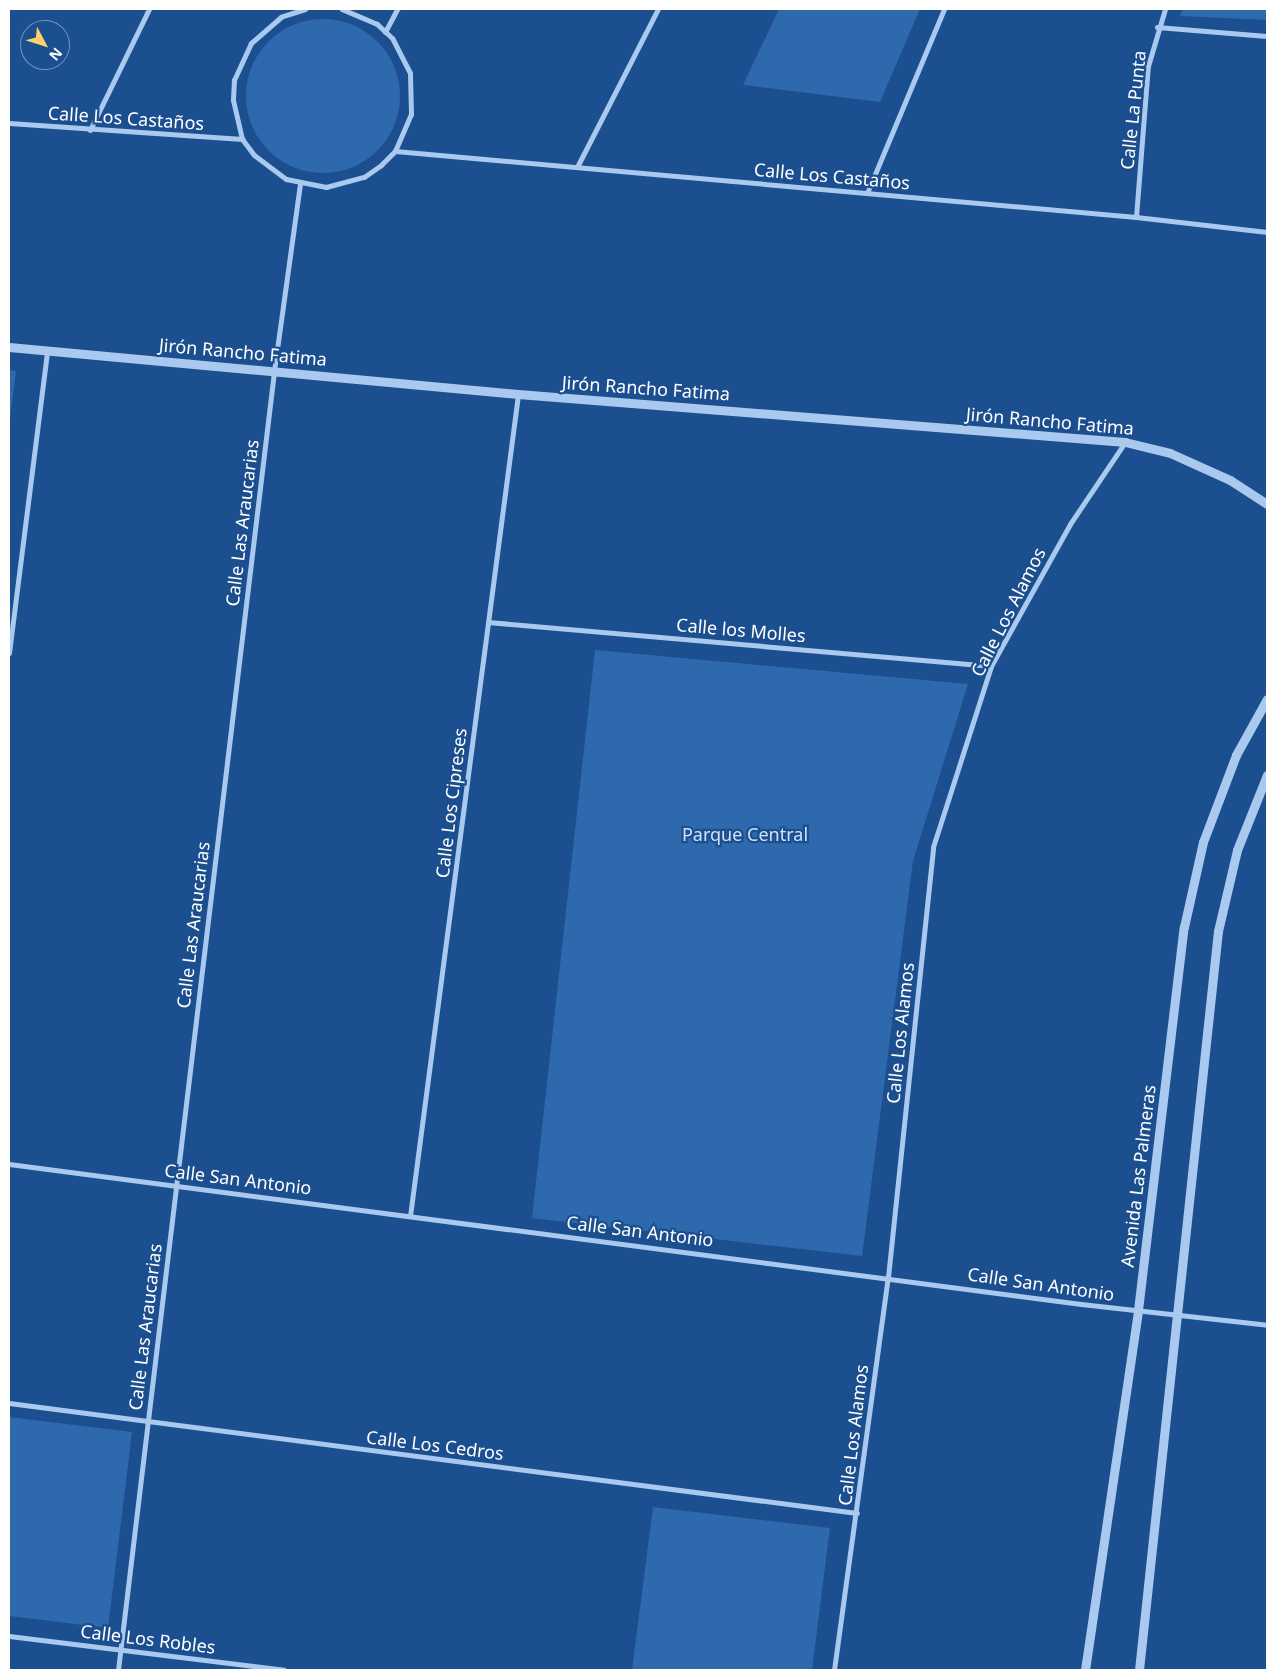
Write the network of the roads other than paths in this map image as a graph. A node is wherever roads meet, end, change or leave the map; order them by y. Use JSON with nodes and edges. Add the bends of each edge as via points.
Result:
{"nodes":[{"id":1,"x":149,"y":9,"type":"edge"},
{"id":2,"x":305,"y":9,"type":"edge"},
{"id":3,"x":342,"y":9,"type":"edge"},
{"id":4,"x":397,"y":9,"type":"edge"},
{"id":5,"x":658,"y":9,"type":"edge"},
{"id":6,"x":944,"y":9,"type":"edge"},
{"id":7,"x":1165,"y":9,"type":"edge"},
{"id":8,"x":1157,"y":27,"type":"junction"},
{"id":9,"x":385,"y":32,"type":"junction"},
{"id":10,"x":1267,"y":36,"type":"edge"},
{"id":11,"x":9,"y":123,"type":"edge"},
{"id":12,"x":90,"y":130,"type":"junction"},
{"id":13,"x":242,"y":139,"type":"junction"},
{"id":14,"x":395,"y":150,"type":"junction"},
{"id":15,"x":577,"y":167,"type":"junction"},
{"id":16,"x":300,"y":184,"type":"junction"},
{"id":17,"x":867,"y":193,"type":"junction"},
{"id":18,"x":1136,"y":217,"type":"junction"},
{"id":19,"x":1267,"y":232,"type":"edge"},
{"id":20,"x":9,"y":347,"type":"edge"},
{"id":21,"x":47,"y":351,"type":"junction"},
{"id":22,"x":274,"y":371,"type":"junction"},
{"id":23,"x":518,"y":394,"type":"junction"},
{"id":24,"x":1125,"y":442,"type":"junction"},
{"id":25,"x":1267,"y":504,"type":"edge"},
{"id":26,"x":488,"y":622,"type":"junction"},
{"id":27,"x":9,"y":653,"type":"edge"},
{"id":28,"x":991,"y":666,"type":"junction"},
{"id":29,"x":1267,"y":698,"type":"edge"},
{"id":30,"x":1267,"y":775,"type":"edge"},
{"id":31,"x":9,"y":1164,"type":"edge"},
{"id":32,"x":176,"y":1185,"type":"junction"},
{"id":33,"x":410,"y":1216,"type":"junction"},
{"id":34,"x":888,"y":1277,"type":"junction"},
{"id":35,"x":1138,"y":1310,"type":"junction"},
{"id":36,"x":1178,"y":1314,"type":"junction"},
{"id":37,"x":1267,"y":1325,"type":"edge"},
{"id":38,"x":9,"y":1403,"type":"edge"},
{"id":39,"x":147,"y":1421,"type":"junction"},
{"id":40,"x":857,"y":1513,"type":"junction"},
{"id":41,"x":9,"y":1636,"type":"edge"},
{"id":42,"x":120,"y":1650,"type":"junction"},
{"id":43,"x":118,"y":1670,"type":"edge"},
{"id":44,"x":284,"y":1670,"type":"edge"},
{"id":45,"x":834,"y":1670,"type":"edge"},
{"id":46,"x":1085,"y":1670,"type":"edge"},
{"id":47,"x":1139,"y":1670,"type":"edge"}],
"edges":[{"from":1,"to":12,"type":"street"},
{"from":2,"to":13,"type":"street","via":[[281,17],[265,28],[241,60],[233,100]]},
{"from":3,"to":9,"type":"street","via":[[360,14]]},
{"from":4,"to":9,"type":"street"},
{"from":5,"to":15,"type":"street"},
{"from":6,"to":17,"type":"street"},
{"from":7,"to":8,"type":"street","name":"Calle La Punta"},
{"from":8,"to":10,"type":"street"},
{"from":8,"to":18,"type":"street","name":"Calle La Punta","via":[[1148,66]]},
{"from":9,"to":14,"type":"street","via":[[403,55],[413,94],[412,114]]},
{"from":11,"to":12,"type":"street","name":"Calle Los Castaños"},
{"from":12,"to":13,"type":"street","name":"Calle Los Castaños"},
{"from":13,"to":16,"type":"street","via":[[269,169]]},
{"from":14,"to":15,"type":"street","name":"Calle Los Castaños"},
{"from":14,"to":16,"type":"street","via":[[364,177],[345,184],[326,187]]},
{"from":15,"to":17,"type":"street","name":"Calle Los Castaños"},
{"from":16,"to":22,"type":"street","name":"Calle Las Araucarias"},
{"from":17,"to":18,"type":"street","name":"Calle Los Castaños"},
{"from":18,"to":19,"type":"street","name":"Calle Los Castaños"},
{"from":20,"to":21,"type":"street","name":"Jirón Rancho Fatima"},
{"from":21,"to":22,"type":"street","name":"Jirón Rancho Fatima"},
{"from":21,"to":27,"type":"street"},
{"from":22,"to":23,"type":"street","name":"Jirón Rancho Fatima"},
{"from":22,"to":32,"type":"street","name":"Calle Las Araucarias"},
{"from":23,"to":24,"type":"street","name":"Jirón Rancho Fatima"},
{"from":23,"to":26,"type":"street","name":"Calle Los Cipreses"},
{"from":24,"to":25,"type":"street","name":"Jirón Rancho Fatima","via":[[1170,453],[1230,480]]},
{"from":24,"to":28,"type":"street","name":"Calle Los Alamos","via":[[1070,524]]},
{"from":26,"to":28,"type":"street","name":"Calle los Molles"},
{"from":26,"to":33,"type":"street","name":"Calle Los Cipreses"},
{"from":28,"to":34,"type":"street","name":"Calle Los Alamos","via":[[933,847]]},
{"from":29,"to":35,"type":"street","name":"Avenida Las Palmeras","via":[[1236,755],[1203,842],[1184,927]]},
{"from":30,"to":36,"type":"street","via":[[1237,850],[1218,930]]},
{"from":31,"to":32,"type":"street","name":"Calle San Antonio"},
{"from":32,"to":33,"type":"street","name":"Calle San Antonio"},
{"from":32,"to":39,"type":"street","name":"Calle Las Araucarias"},
{"from":33,"to":34,"type":"street","name":"Calle San Antonio"},
{"from":34,"to":35,"type":"street","name":"Calle San Antonio"},
{"from":34,"to":40,"type":"street","name":"Calle Los Alamos"},
{"from":35,"to":36,"type":"street","name":"Calle San Antonio"},
{"from":35,"to":46,"type":"street","name":"Avenida Las Palmeras"},
{"from":36,"to":37,"type":"street","name":"Calle San Antonio"},
{"from":36,"to":47,"type":"street"},
{"from":38,"to":39,"type":"street","name":"Calle Los Cedros"},
{"from":39,"to":40,"type":"street","name":"Calle Los Cedros"},
{"from":39,"to":42,"type":"street","name":"Calle Las Araucarias"},
{"from":40,"to":45,"type":"street","name":"Calle Los Alamos"},
{"from":41,"to":42,"type":"street","name":"Calle Los Robles"},
{"from":42,"to":43,"type":"street","name":"Calle Las Araucarias"},
{"from":42,"to":44,"type":"street","name":"Calle Los Robles"}]}
